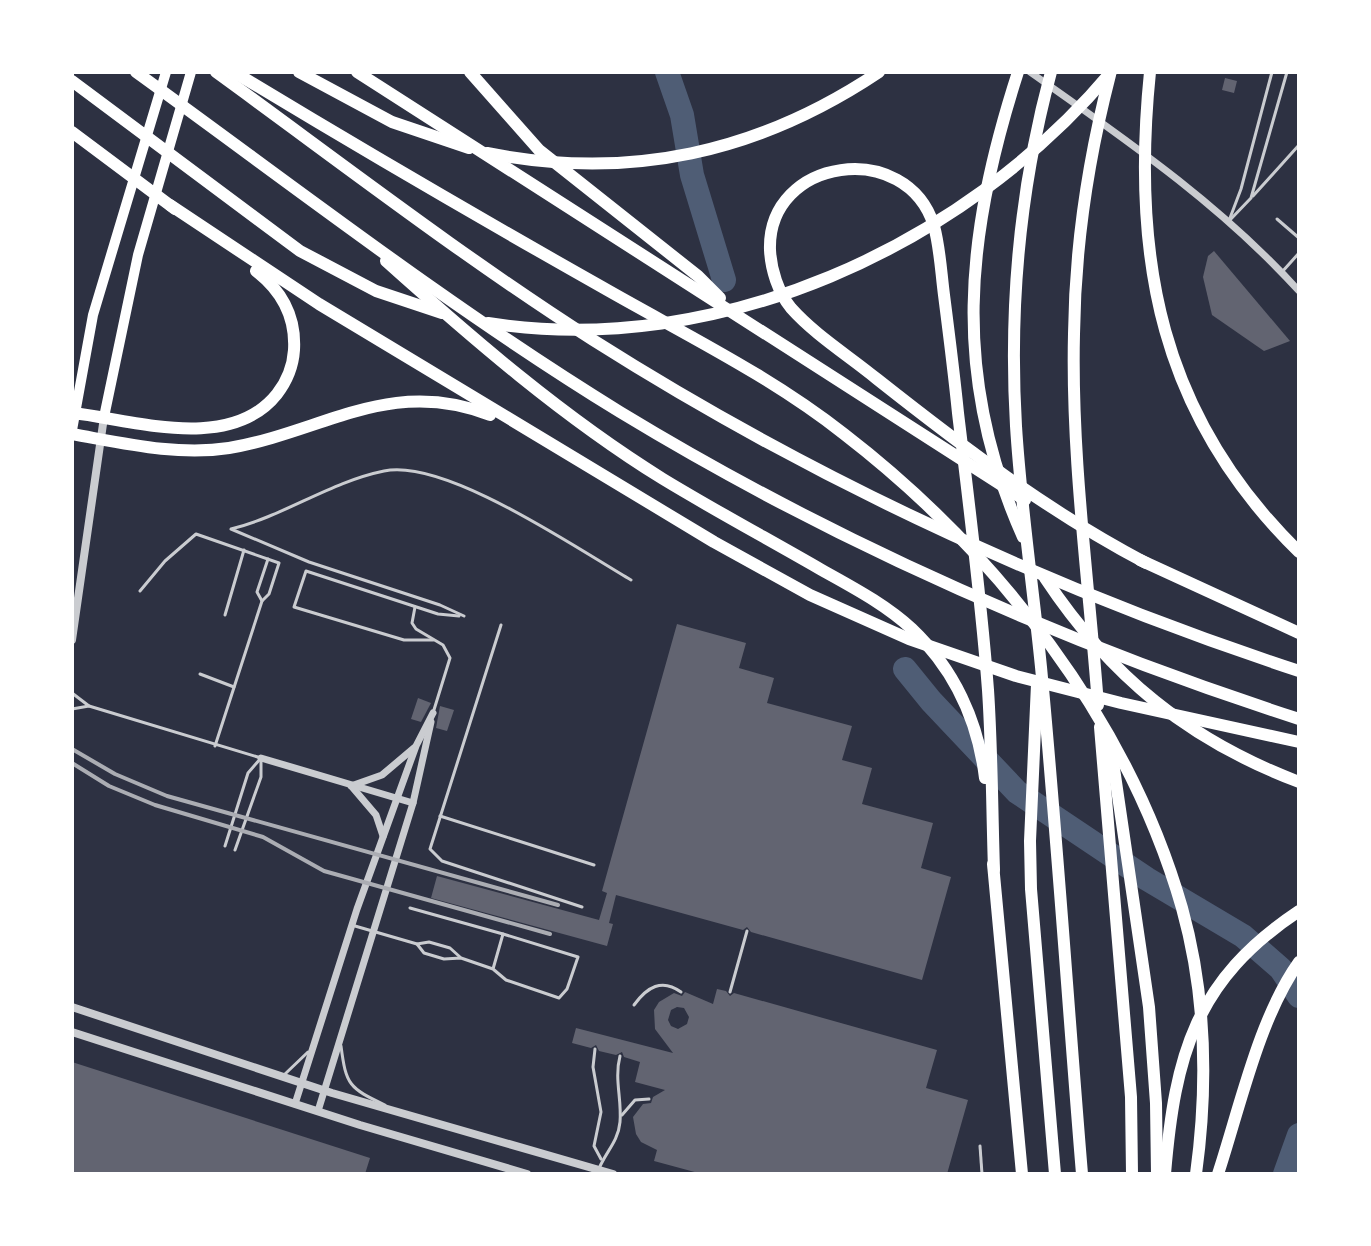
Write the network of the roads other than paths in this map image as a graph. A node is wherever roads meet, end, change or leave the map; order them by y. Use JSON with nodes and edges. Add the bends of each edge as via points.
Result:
{"nodes":[{"id":1,"x":136,"y":72,"type":"edge"},
{"id":2,"x":166,"y":72,"type":"edge"},
{"id":3,"x":191,"y":72,"type":"edge"},
{"id":4,"x":216,"y":72,"type":"edge"},
{"id":5,"x":234,"y":72,"type":"edge"},
{"id":6,"x":299,"y":72,"type":"edge"},
{"id":7,"x":357,"y":72,"type":"edge"},
{"id":8,"x":470,"y":72,"type":"edge"},
{"id":9,"x":879,"y":72,"type":"edge"},
{"id":10,"x":1018,"y":72,"type":"edge"},
{"id":11,"x":1030,"y":72,"type":"edge"},
{"id":12,"x":1051,"y":72,"type":"edge"},
{"id":13,"x":1150,"y":72,"type":"edge"},
{"id":14,"x":1272,"y":72,"type":"edge"},
{"id":15,"x":1287,"y":72,"type":"edge"},
{"id":16,"x":1111,"y":73,"type":"edge"},
{"id":17,"x":72,"y":82,"type":"edge"},
{"id":18,"x":72,"y":132,"type":"edge"},
{"id":19,"x":1299,"y":145,"type":"edge"},
{"id":20,"x":1251,"y":198,"type":"junction"},
{"id":21,"x":170,"y":205,"type":"junction"},
{"id":22,"x":339,"y":219,"type":"junction"},
{"id":23,"x":1277,"y":219,"type":"dead end"},
{"id":24,"x":1229,"y":221,"type":"junction"},
{"id":25,"x":1299,"y":238,"type":"edge"},
{"id":26,"x":1299,"y":253,"type":"edge"},
{"id":27,"x":1282,"y":272,"type":"junction"},
{"id":28,"x":1299,"y":291,"type":"edge"},
{"id":29,"x":739,"y":317,"type":"junction"},
{"id":30,"x":74,"y":413,"type":"junction"},
{"id":31,"x":104,"y":417,"type":"junction"},
{"id":32,"x":72,"y":432,"type":"edge"},
{"id":33,"x":102,"y":439,"type":"junction"},
{"id":34,"x":574,"y":459,"type":"junction"},
{"id":35,"x":244,"y":550,"type":"junction"},
{"id":36,"x":1299,"y":552,"type":"edge"},
{"id":37,"x":268,"y":559,"type":"junction"},
{"id":38,"x":1146,"y":563,"type":"junction"},
{"id":39,"x":1088,"y":576,"type":"junction"},
{"id":40,"x":631,"y":580,"type":"dead end"},
{"id":41,"x":140,"y":591,"type":"dead end"},
{"id":42,"x":262,"y":601,"type":"junction"},
{"id":43,"x":415,"y":607,"type":"junction"},
{"id":44,"x":225,"y":615,"type":"dead end"},
{"id":45,"x":501,"y":625,"type":"dead end"},
{"id":46,"x":1299,"y":633,"type":"edge"},
{"id":47,"x":72,"y":640,"type":"edge"},
{"id":48,"x":433,"y":640,"type":"junction"},
{"id":49,"x":1041,"y":665,"type":"junction"},
{"id":50,"x":1299,"y":671,"type":"edge"},
{"id":51,"x":200,"y":674,"type":"dead end"},
{"id":52,"x":234,"y":687,"type":"junction"},
{"id":53,"x":72,"y":693,"type":"edge"},
{"id":54,"x":89,"y":706,"type":"junction"},
{"id":55,"x":72,"y":709,"type":"edge"},
{"id":56,"x":433,"y":713,"type":"junction"},
{"id":57,"x":1299,"y":719,"type":"edge"},
{"id":58,"x":1299,"y":742,"type":"edge"},
{"id":59,"x":215,"y":746,"type":"junction"},
{"id":60,"x":416,"y":746,"type":"junction"},
{"id":61,"x":261,"y":758,"type":"junction"},
{"id":62,"x":1299,"y":782,"type":"edge"},
{"id":63,"x":351,"y":786,"type":"junction"},
{"id":64,"x":397,"y":797,"type":"junction"},
{"id":65,"x":413,"y":803,"type":"junction"},
{"id":66,"x":440,"y":816,"type":"junction"},
{"id":67,"x":383,"y":836,"type":"junction"},
{"id":68,"x":225,"y":846,"type":"dead end"},
{"id":69,"x":235,"y":850,"type":"dead end"},
{"id":70,"x":594,"y":865,"type":"dead end"},
{"id":71,"x":994,"y":870,"type":"junction"},
{"id":72,"x":582,"y":907,"type":"dead end"},
{"id":73,"x":410,"y":908,"type":"dead end"},
{"id":74,"x":1299,"y":911,"type":"edge"},
{"id":75,"x":351,"y":925,"type":"junction"},
{"id":76,"x":372,"y":931,"type":"junction"},
{"id":77,"x":747,"y":931,"type":"dead end"},
{"id":78,"x":503,"y":934,"type":"junction"},
{"id":79,"x":417,"y":944,"type":"junction"},
{"id":80,"x":461,"y":958,"type":"junction"},
{"id":81,"x":1299,"y":962,"type":"edge"},
{"id":82,"x":493,"y":969,"type":"junction"},
{"id":83,"x":681,"y":992,"type":"dead end"},
{"id":84,"x":730,"y":992,"type":"dead end"},
{"id":85,"x":634,"y":1005,"type":"dead end"},
{"id":86,"x":72,"y":1007,"type":"edge"},
{"id":87,"x":72,"y":1032,"type":"edge"},
{"id":88,"x":317,"y":1038,"type":"junction"},
{"id":89,"x":340,"y":1038,"type":"junction"},
{"id":90,"x":595,"y":1049,"type":"dead end"},
{"id":91,"x":620,"y":1056,"type":"dead end"},
{"id":92,"x":283,"y":1075,"type":"junction"},
{"id":93,"x":303,"y":1081,"type":"junction"},
{"id":94,"x":325,"y":1090,"type":"junction"},
{"id":95,"x":649,"y":1099,"type":"dead end"},
{"id":96,"x":295,"y":1104,"type":"junction"},
{"id":97,"x":318,"y":1111,"type":"junction"},
{"id":98,"x":407,"y":1115,"type":"junction"},
{"id":99,"x":620,"y":1118,"type":"junction"},
{"id":100,"x":980,"y":1146,"type":"dead end"},
{"id":101,"x":601,"y":1159,"type":"junction"},
{"id":102,"x":598,"y":1172,"type":"edge"},
{"id":103,"x":527,"y":1174,"type":"edge"},
{"id":104,"x":613,"y":1174,"type":"edge"},
{"id":105,"x":982,"y":1174,"type":"edge"},
{"id":106,"x":1022,"y":1174,"type":"edge"},
{"id":107,"x":1055,"y":1174,"type":"edge"},
{"id":108,"x":1082,"y":1174,"type":"edge"},
{"id":109,"x":1132,"y":1174,"type":"edge"},
{"id":110,"x":1157,"y":1174,"type":"edge"},
{"id":111,"x":1165,"y":1174,"type":"edge"},
{"id":112,"x":1196,"y":1174,"type":"edge"},
{"id":113,"x":1218,"y":1174,"type":"edge"}],
"edges":[{"from":1,"to":22,"type":"highway"},
{"from":2,"to":30,"type":"main road","via":[[90,325]]},
{"from":3,"to":31,"type":"main road","via":[[142,239]]},
{"from":4,"to":50,"type":"highway","via":[[537,302],[769,444],[1028,570]]},
{"from":5,"to":112,"type":"highway","via":[[770,382],[878,461],[981,561],[1037,629],[1099,721],[1136,791],[1182,909],[1201,1029],[1203,1105]]},
{"from":6,"to":9,"type":"highway","via":[[434,138],[517,159],[603,164],[680,157],[766,133],[806,116]]},
{"from":7,"to":29,"type":"highway"},
{"from":8,"to":29,"type":"highway","via":[[539,150],[698,276]]},
{"from":10,"to":62,"type":"highway","via":[[983,203],[974,292],[976,374],[993,462],[1008,502],[1045,578],[1071,617],[1127,679],[1193,731]]},
{"from":11,"to":24,"type":"street"},
{"from":12,"to":49,"type":"highway","via":[[1024,208],[1013,332],[1017,446]]},
{"from":13,"to":36,"type":"highway","via":[[1144,201],[1167,338],[1195,410],[1233,476]]},
{"from":14,"to":24,"type":"lane"},
{"from":15,"to":20,"type":"lane"},
{"from":16,"to":17,"type":"highway","via":[[1066,120],[981,191],[861,262],[756,302],[675,322],[564,331],[454,317],[349,279],[253,218]]},
{"from":16,"to":39,"type":"highway","via":[[1091,160],[1074,334]]},
{"from":18,"to":21,"type":"highway"},
{"from":19,"to":20,"type":"lane"},
{"from":20,"to":24,"type":"lane"},
{"from":21,"to":31,"type":"highway","via":[[258,272],[282,297],[294,331],[292,364],[265,406],[226,426],[192,429]]},
{"from":21,"to":34,"type":"highway","via":[[319,304]]},
{"from":22,"to":57,"type":"highway","via":[[596,397],[821,525],[1030,622]]},
{"from":22,"to":71,"type":"highway","via":[[460,328],[641,466],[911,628],[935,654],[965,703],[981,749]]},
{"from":23,"to":25,"type":"lane"},
{"from":24,"to":27,"type":"street"},
{"from":26,"to":27,"type":"lane"},
{"from":27,"to":28,"type":"street"},
{"from":29,"to":38,"type":"highway","via":[[993,481]]},
{"from":30,"to":31,"type":"highway"},
{"from":30,"to":32,"type":"main road"},
{"from":31,"to":33,"type":"street"},
{"from":32,"to":33,"type":"highway"},
{"from":33,"to":34,"type":"highway","via":[[172,450],[227,448],[367,407],[421,401],[485,413]]},
{"from":33,"to":47,"type":"street"},
{"from":34,"to":58,"type":"highway","via":[[762,569],[909,639],[1067,690]]},
{"from":35,"to":37,"type":"lane"},
{"from":35,"to":41,"type":"lane","via":[[196,534]]},
{"from":35,"to":44,"type":"lane"},
{"from":37,"to":42,"type":"lane","via":[[257,592]]},
{"from":37,"to":42,"type":"lane","via":[[279,563]]},
{"from":38,"to":46,"type":"highway"},
{"from":38,"to":71,"type":"highway","via":[[983,462],[816,330],[790,306],[774,276],[770,241],[779,211],[801,186],[832,170],[867,169],[897,179],[928,210],[937,240],[955,388],[987,678]]},
{"from":39,"to":109,"type":"highway","via":[[1131,1097]]},
{"from":39,"to":110,"type":"highway","via":[[1143,959],[1154,1055]]},
{"from":40,"to":43,"type":"lane","via":[[482,494],[402,468],[315,494],[231,529],[464,616]]},
{"from":42,"to":52,"type":"lane"},
{"from":43,"to":48,"type":"lane","via":[[412,623]]},
{"from":43,"to":48,"type":"lane","via":[[306,571],[294,607],[404,640]]},
{"from":45,"to":66,"type":"lane"},
{"from":48,"to":56,"type":"lane","via":[[450,658]]},
{"from":49,"to":107,"type":"highway","via":[[1030,841]]},
{"from":49,"to":108,"type":"highway"},
{"from":51,"to":52,"type":"lane"},
{"from":52,"to":59,"type":"lane"},
{"from":53,"to":54,"type":"lane"},
{"from":54,"to":55,"type":"lane"},
{"from":54,"to":59,"type":"lane"},
{"from":56,"to":60,"type":"street"},
{"from":56,"to":65,"type":"street"},
{"from":59,"to":61,"type":"lane"},
{"from":60,"to":63,"type":"street","via":[[382,775]]},
{"from":60,"to":64,"type":"street"},
{"from":61,"to":63,"type":"street"},
{"from":61,"to":68,"type":"lane","via":[[248,773]]},
{"from":61,"to":69,"type":"lane","via":[[261,777]]},
{"from":63,"to":64,"type":"street"},
{"from":63,"to":67,"type":"street","via":[[376,815]]},
{"from":64,"to":65,"type":"street"},
{"from":64,"to":67,"type":"street"},
{"from":65,"to":76,"type":"street"},
{"from":66,"to":70,"type":"lane"},
{"from":66,"to":72,"type":"lane","via":[[430,849],[442,861]]},
{"from":67,"to":75,"type":"street"},
{"from":71,"to":106,"type":"highway"},
{"from":73,"to":78,"type":"lane"},
{"from":74,"to":111,"type":"highway","via":[[1254,943],[1219,983],[1192,1031],[1171,1111]]},
{"from":75,"to":76,"type":"lane"},
{"from":75,"to":88,"type":"street"},
{"from":76,"to":79,"type":"lane"},
{"from":76,"to":89,"type":"street"},
{"from":77,"to":84,"type":"lane"},
{"from":78,"to":82,"type":"lane"},
{"from":78,"to":82,"type":"lane","via":[[578,957],[559,998],[506,980]]},
{"from":79,"to":80,"type":"lane","via":[[450,948]]},
{"from":79,"to":80,"type":"lane","via":[[424,953]]},
{"from":80,"to":82,"type":"lane"},
{"from":81,"to":113,"type":"highway","via":[[1266,1025]]},
{"from":83,"to":85,"type":"lane","via":[[672,985],[654,985]]},
{"from":86,"to":92,"type":"street"},
{"from":87,"to":96,"type":"street"},
{"from":88,"to":92,"type":"lane","via":[[306,1056]]},
{"from":88,"to":93,"type":"street"},
{"from":89,"to":94,"type":"street"},
{"from":89,"to":98,"type":"lane","via":[[343,1066],[353,1086]]},
{"from":90,"to":101,"type":"lane","via":[[601,1112],[594,1146]]},
{"from":91,"to":99,"type":"lane"},
{"from":92,"to":93,"type":"street"},
{"from":93,"to":94,"type":"street"},
{"from":93,"to":96,"type":"street"},
{"from":94,"to":97,"type":"street"},
{"from":94,"to":98,"type":"street"},
{"from":95,"to":99,"type":"lane","via":[[631,1103]]},
{"from":96,"to":97,"type":"street"},
{"from":97,"to":103,"type":"street"},
{"from":98,"to":102,"type":"street"},
{"from":99,"to":101,"type":"lane","via":[[613,1150]]},
{"from":100,"to":105,"type":"lane"},
{"from":101,"to":102,"type":"lane"},
{"from":102,"to":104,"type":"street"}]}
